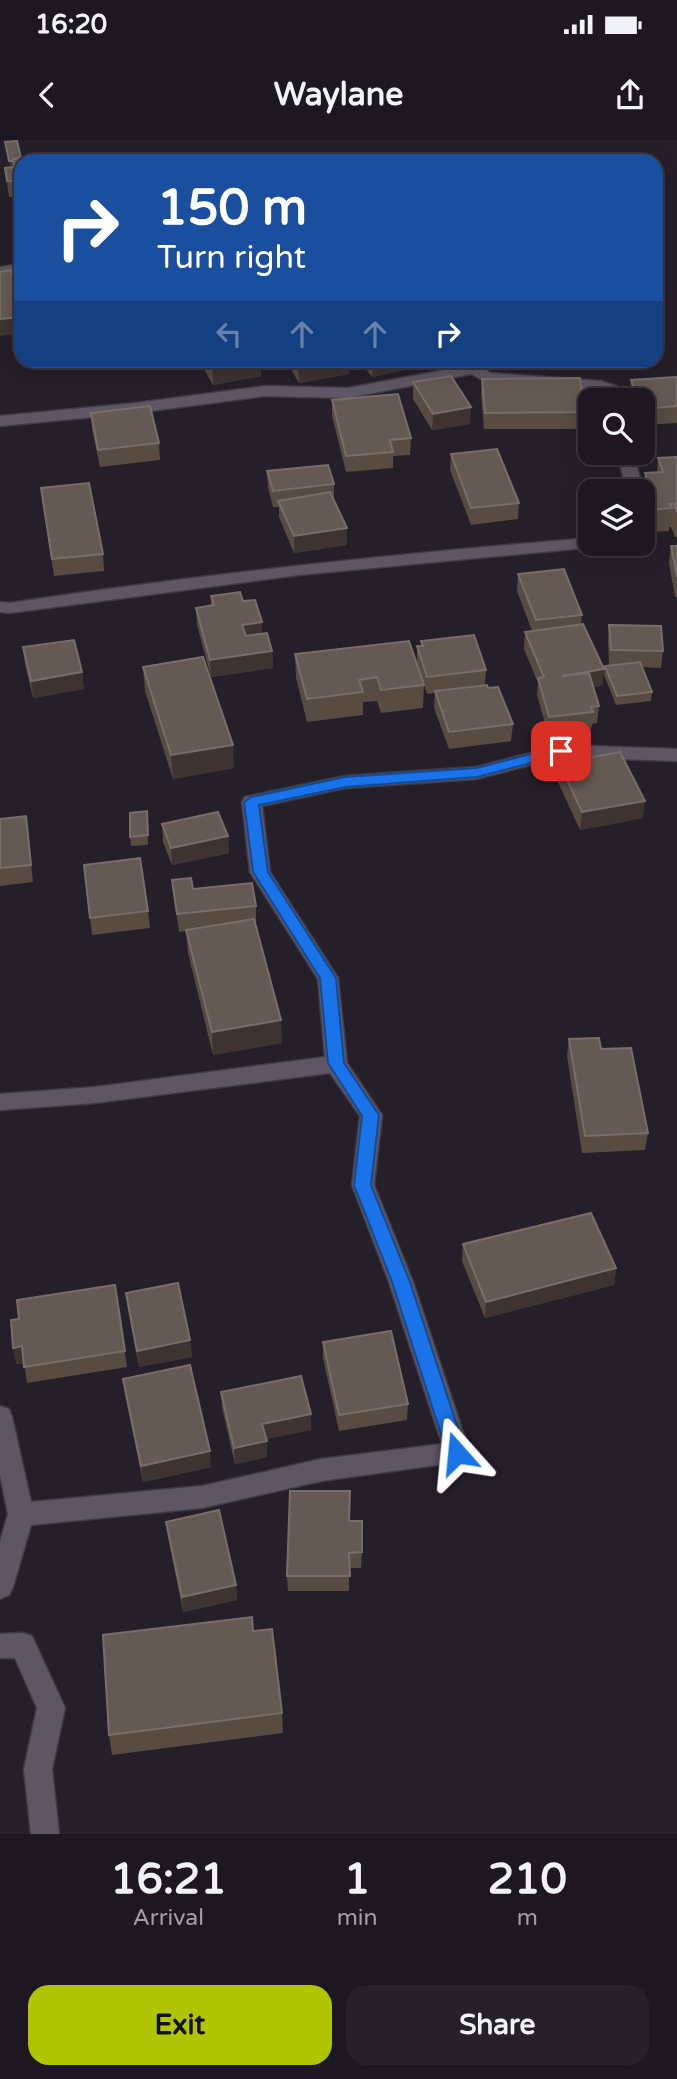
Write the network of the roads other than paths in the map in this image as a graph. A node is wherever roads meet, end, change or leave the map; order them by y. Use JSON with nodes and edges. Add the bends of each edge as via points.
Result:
{"nodes":[{"id":1,"x":460,"y":368,"type":"edge"},
{"id":2,"x":476,"y":368,"type":"edge"},
{"id":3,"x":606,"y":388,"type":"edge"},
{"id":4,"x":0,"y":421,"type":"edge"},
{"id":5,"x":578,"y":544,"type":"edge"},
{"id":6,"x":0,"y":607,"type":"edge"},
{"id":7,"x":677,"y":755,"type":"edge"},
{"id":8,"x":336,"y":1063,"type":"junction"},
{"id":9,"x":0,"y":1102,"type":"edge"},
{"id":10,"x":0,"y":1417,"type":"edge"},
{"id":11,"x":21,"y":1514,"type":"junction"},
{"id":12,"x":0,"y":1587,"type":"edge"},
{"id":13,"x":0,"y":1646,"type":"edge"},
{"id":14,"x":46,"y":1834,"type":"edge"}],
"edges":[{"from":1,"to":4,"type":"street","via":[[348,393],[265,391]]},
{"from":2,"to":3,"type":"street","via":[[487,377]]},
{"from":5,"to":6,"type":"street","via":[[293,571]]},
{"from":7,"to":8,"type":"street","via":[[561,751],[477,773],[345,782],[251,802],[260,872],[328,978]]},
{"from":8,"to":9,"type":"street","via":[[95,1095]]},
{"from":8,"to":11,"type":"street","via":[[371,1115],[363,1185],[401,1282],[457,1453],[321,1470],[202,1497]]},
{"from":10,"to":11,"type":"street"},
{"from":11,"to":12,"type":"street"},
{"from":13,"to":14,"type":"street","via":[[23,1645],[51,1708],[38,1769]]}]}
